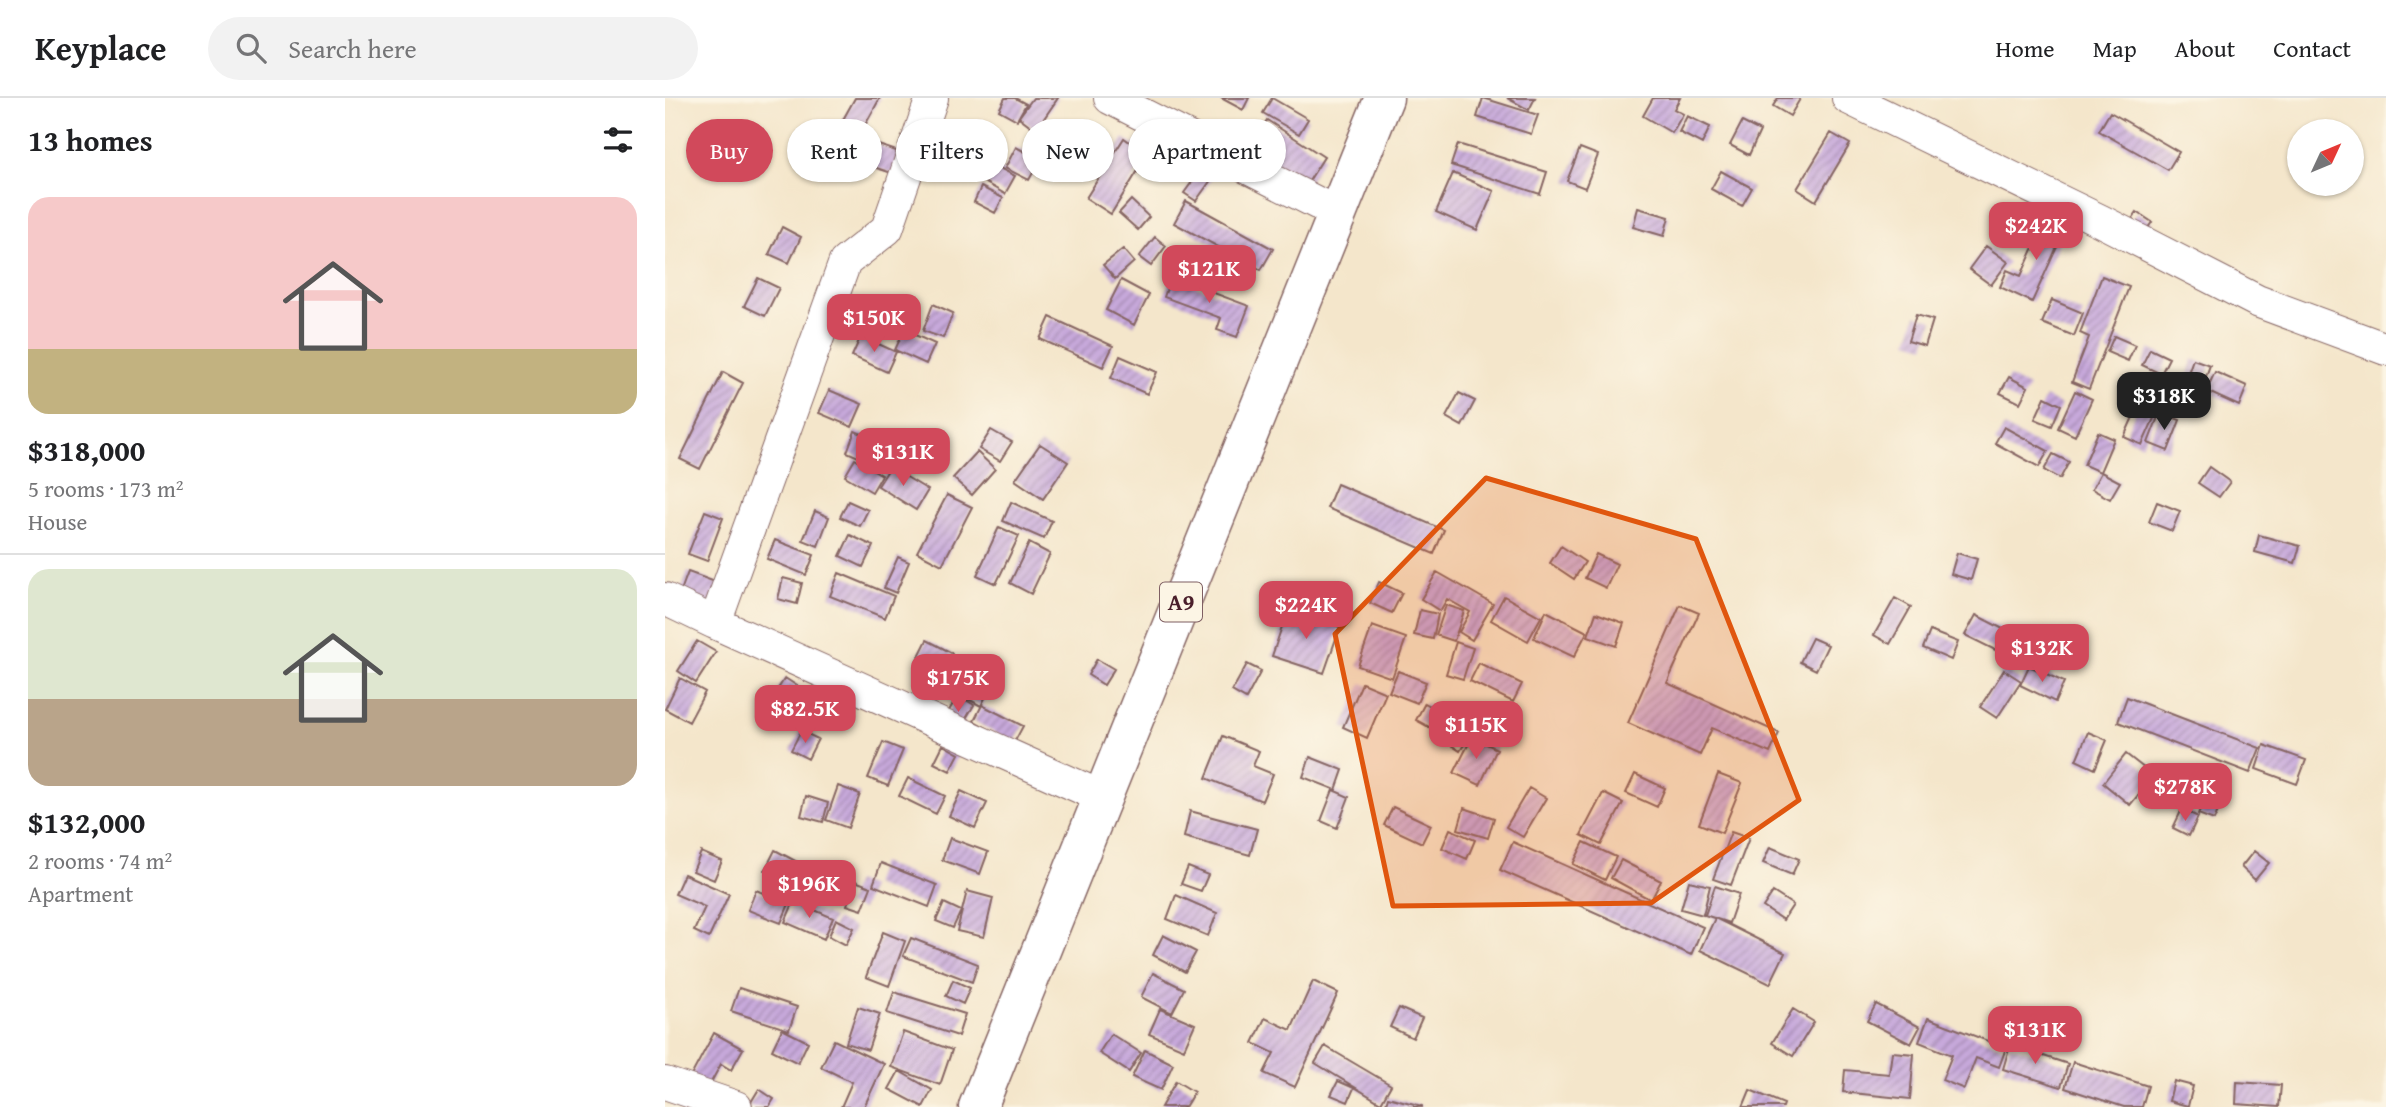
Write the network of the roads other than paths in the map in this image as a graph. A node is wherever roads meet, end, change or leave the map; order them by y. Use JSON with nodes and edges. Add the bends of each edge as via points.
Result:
{"nodes":[{"id":1,"x":932,"y":98,"type":"edge"},
{"id":2,"x":1110,"y":98,"type":"edge"},
{"id":3,"x":1384,"y":98,"type":"edge"},
{"id":4,"x":1848,"y":98,"type":"edge"},
{"id":5,"x":1337,"y":214,"type":"junction"},
{"id":6,"x":2386,"y":349,"type":"edge"},
{"id":7,"x":665,"y":599,"type":"edge"},
{"id":8,"x":715,"y":623,"type":"junction"},
{"id":9,"x":1103,"y":797,"type":"junction"},
{"id":10,"x":665,"y":1083,"type":"edge"},
{"id":11,"x":736,"y":1107,"type":"edge"},
{"id":12,"x":978,"y":1107,"type":"edge"}],
"edges":[{"from":1,"to":8,"type":"street","via":[[887,229],[845,262]]},
{"from":2,"to":5,"type":"street"},
{"from":3,"to":5,"type":"main road","number":"A9"},
{"from":4,"to":6,"type":"street","via":[[2256,301]]},
{"from":5,"to":9,"type":"main road","number":"A9"},
{"from":7,"to":8,"type":"street"},
{"from":8,"to":9,"type":"street"},
{"from":9,"to":12,"type":"main road","number":"A9"},
{"from":10,"to":11,"type":"street"}]}
